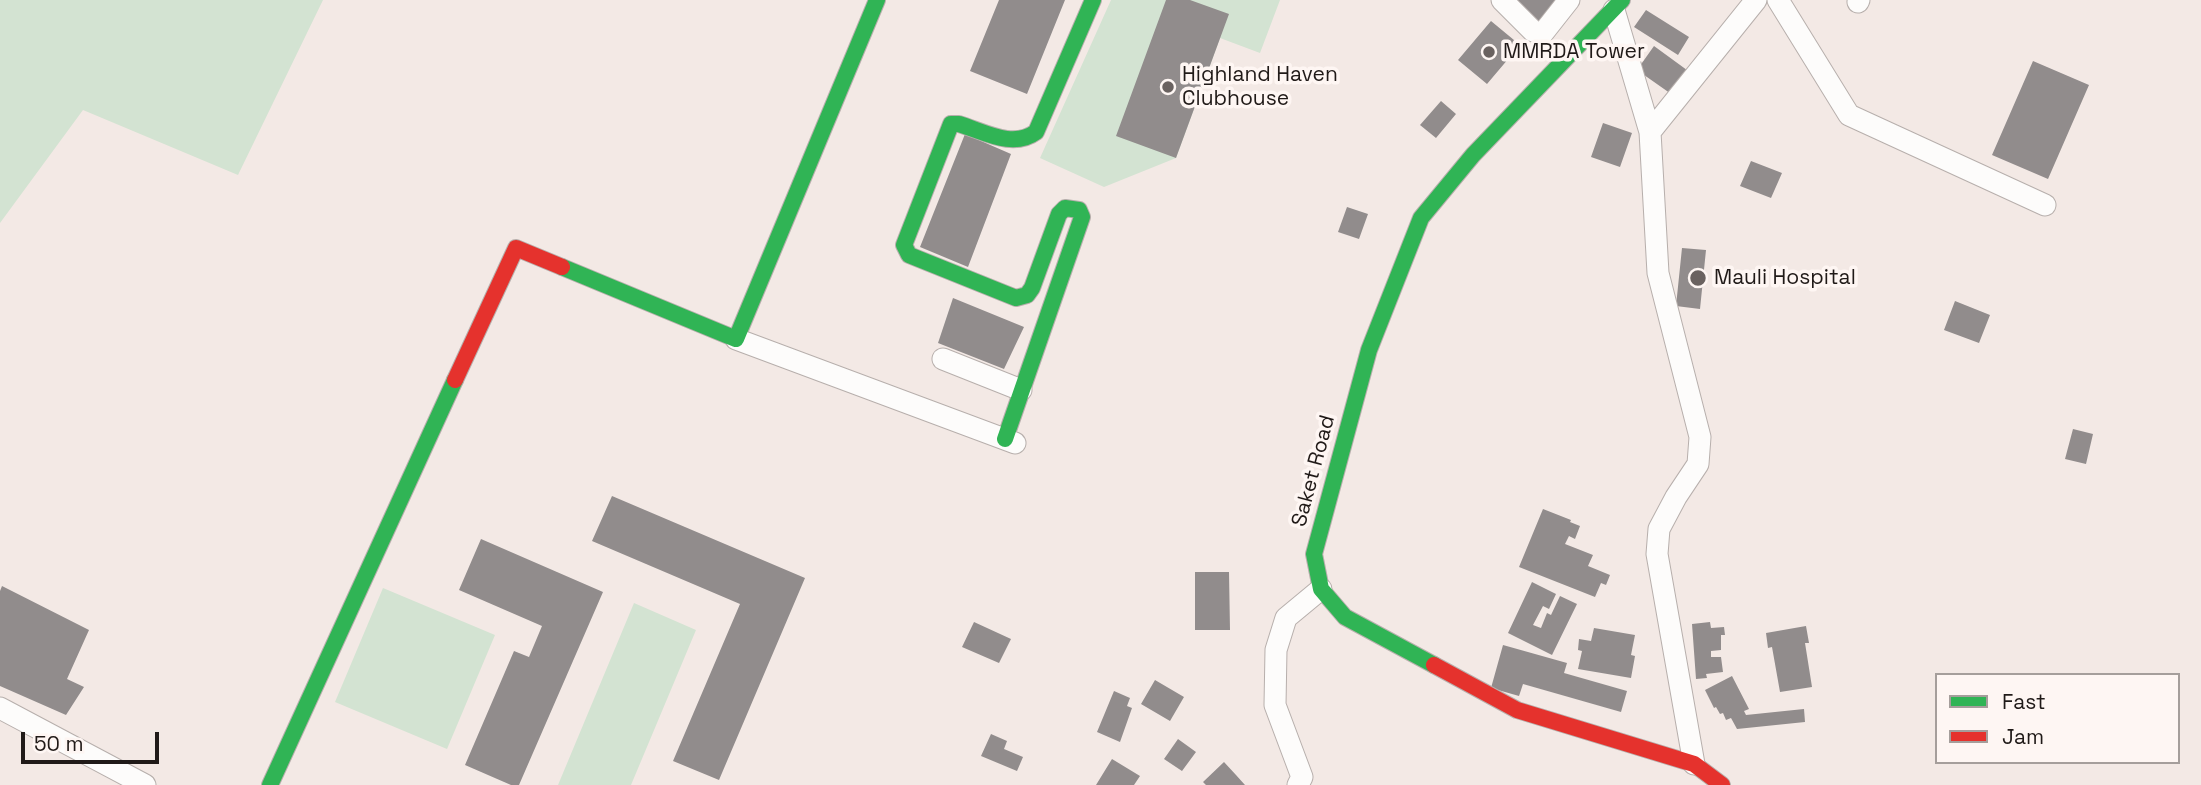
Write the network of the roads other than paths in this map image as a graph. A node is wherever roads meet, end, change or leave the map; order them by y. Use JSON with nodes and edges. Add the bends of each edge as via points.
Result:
{"nodes":[{"id":1,"x":877,"y":0,"type":"edge"},
{"id":2,"x":1093,"y":0,"type":"edge"},
{"id":3,"x":1502,"y":0,"type":"edge"},
{"id":4,"x":1569,"y":0,"type":"edge"},
{"id":5,"x":1756,"y":0,"type":"edge"},
{"id":6,"x":1778,"y":0,"type":"edge"},
{"id":7,"x":1618,"y":5,"type":"edge"},
{"id":8,"x":1650,"y":132,"type":"junction"},
{"id":9,"x":2045,"y":205,"type":"dead end"},
{"id":10,"x":736,"y":339,"type":"junction"},
{"id":11,"x":943,"y":359,"type":"dead end"},
{"id":12,"x":1021,"y":390,"type":"junction"},
{"id":13,"x":1010,"y":441,"type":"joint"},
{"id":14,"x":1321,"y":589,"type":"junction"},
{"id":15,"x":0,"y":708,"type":"edge"},
{"id":16,"x":1694,"y":764,"type":"junction"},
{"id":17,"x":145,"y":785,"type":"edge"},
{"id":18,"x":270,"y":785,"type":"edge"},
{"id":19,"x":1298,"y":785,"type":"edge"},
{"id":20,"x":1722,"y":785,"type":"edge"}],
"edges":[{"from":1,"to":10,"type":"street"},
{"from":2,"to":12,"type":"street","via":[[1036,132],[1013,141],[951,124],[904,245],[908,255],[1016,298],[1032,288],[1059,214],[1065,208],[1079,210],[1082,217]]},
{"from":3,"to":4,"type":"street","via":[[1533,32],[1543,33]]},
{"from":5,"to":8,"type":"street"},
{"from":6,"to":9,"type":"street","via":[[1849,115]]},
{"from":7,"to":8,"type":"street"},
{"from":7,"to":14,"type":"street","name":"Saket Road","via":[[1473,155],[1422,218],[1369,350],[1314,554]]},
{"from":8,"to":16,"type":"street","via":[[1658,273],[1700,437],[1698,464],[1659,529],[1657,554]]},
{"from":10,"to":13,"type":"street"},
{"from":10,"to":18,"type":"street","via":[[516,248]]},
{"from":11,"to":12,"type":"street"},
{"from":12,"to":13,"type":"street"},
{"from":14,"to":16,"type":"street","name":"Saket Road","via":[[1345,617],[1517,710]]},
{"from":14,"to":19,"type":"street","via":[[1286,618],[1276,650],[1275,705],[1301,777]]},
{"from":15,"to":17,"type":"street"},
{"from":16,"to":20,"type":"street","name":"Saket Road"}]}
